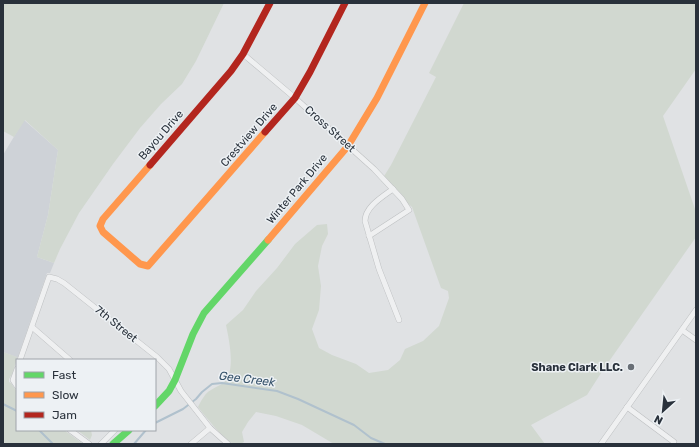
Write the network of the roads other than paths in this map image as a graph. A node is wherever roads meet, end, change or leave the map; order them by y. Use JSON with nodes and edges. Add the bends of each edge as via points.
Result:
{"nodes":[{"id":1,"x":270,"y":3,"type":"edge"},
{"id":2,"x":345,"y":3,"type":"edge"},
{"id":3,"x":425,"y":3,"type":"edge"},
{"id":4,"x":243,"y":54,"type":"junction"},
{"id":5,"x":295,"y":98,"type":"junction"},
{"id":6,"x":348,"y":146,"type":"junction"},
{"id":7,"x":393,"y":189,"type":"junction"},
{"id":8,"x":369,"y":236,"type":"junction"},
{"id":9,"x":148,"y":266,"type":"joint"},
{"id":10,"x":696,"y":310,"type":"edge"},
{"id":11,"x":399,"y":320,"type":"dead end"},
{"id":12,"x":32,"y":327,"type":"junction"},
{"id":13,"x":682,"y":330,"type":"junction"},
{"id":14,"x":696,"y":340,"type":"edge"},
{"id":15,"x":20,"y":359,"type":"edge"},
{"id":16,"x":69,"y":359,"type":"edge"},
{"id":17,"x":16,"y":372,"type":"edge"},
{"id":18,"x":175,"y":380,"type":"junction"},
{"id":19,"x":16,"y":384,"type":"edge"},
{"id":20,"x":156,"y":405,"type":"edge"},
{"id":21,"x":627,"y":407,"type":"junction"},
{"id":22,"x":210,"y":428,"type":"junction"},
{"id":23,"x":71,"y":431,"type":"edge"},
{"id":24,"x":114,"y":431,"type":"edge"},
{"id":25,"x":128,"y":431,"type":"edge"},
{"id":26,"x":674,"y":442,"type":"dead end"},
{"id":27,"x":89,"y":444,"type":"edge"},
{"id":28,"x":101,"y":444,"type":"edge"},
{"id":29,"x":113,"y":444,"type":"edge"},
{"id":30,"x":191,"y":444,"type":"edge"},
{"id":31,"x":228,"y":444,"type":"edge"},
{"id":32,"x":601,"y":444,"type":"edge"}],
"edges":[{"from":1,"to":4,"type":"street","name":"Bayou Drive"},
{"from":2,"to":5,"type":"street","name":"Crestview Drive"},
{"from":3,"to":6,"type":"street","name":"Winter Park Drive","via":[[377,98]]},
{"from":4,"to":5,"type":"street","name":"Cross Street"},
{"from":4,"to":9,"type":"street","name":"Bayou Drive","via":[[103,219],[100,226],[103,232],[140,264]]},
{"from":5,"to":6,"type":"street","name":"Cross Street"},
{"from":5,"to":9,"type":"street","name":"Crestview Drive"},
{"from":6,"to":7,"type":"street","name":"Cross Street"},
{"from":6,"to":18,"type":"street","name":"Winter Park Drive","via":[[204,313]]},
{"from":7,"to":8,"type":"street","via":[[368,209],[365,221]]},
{"from":7,"to":8,"type":"street","name":"Cross Street","via":[[409,210]]},
{"from":8,"to":11,"type":"street","via":[[379,270]]},
{"from":10,"to":13,"type":"street"},
{"from":12,"to":15,"type":"street"},
{"from":12,"to":16,"type":"street"},
{"from":12,"to":18,"type":"street","name":"7th Street","via":[[49,277],[57,279],[157,357],[169,369]]},
{"from":13,"to":14,"type":"street"},
{"from":13,"to":21,"type":"street"},
{"from":17,"to":19,"type":"street","via":[[13,380]]},
{"from":18,"to":20,"type":"street","name":"Winter Park Drive"},
{"from":18,"to":22,"type":"street","name":"7th Street"},
{"from":21,"to":26,"type":"street"},
{"from":21,"to":32,"type":"street"},
{"from":22,"to":30,"type":"street"},
{"from":22,"to":31,"type":"street","name":"7th Street"},
{"from":23,"to":27,"type":"street"},
{"from":24,"to":28,"type":"street"},
{"from":25,"to":29,"type":"street"}]}
